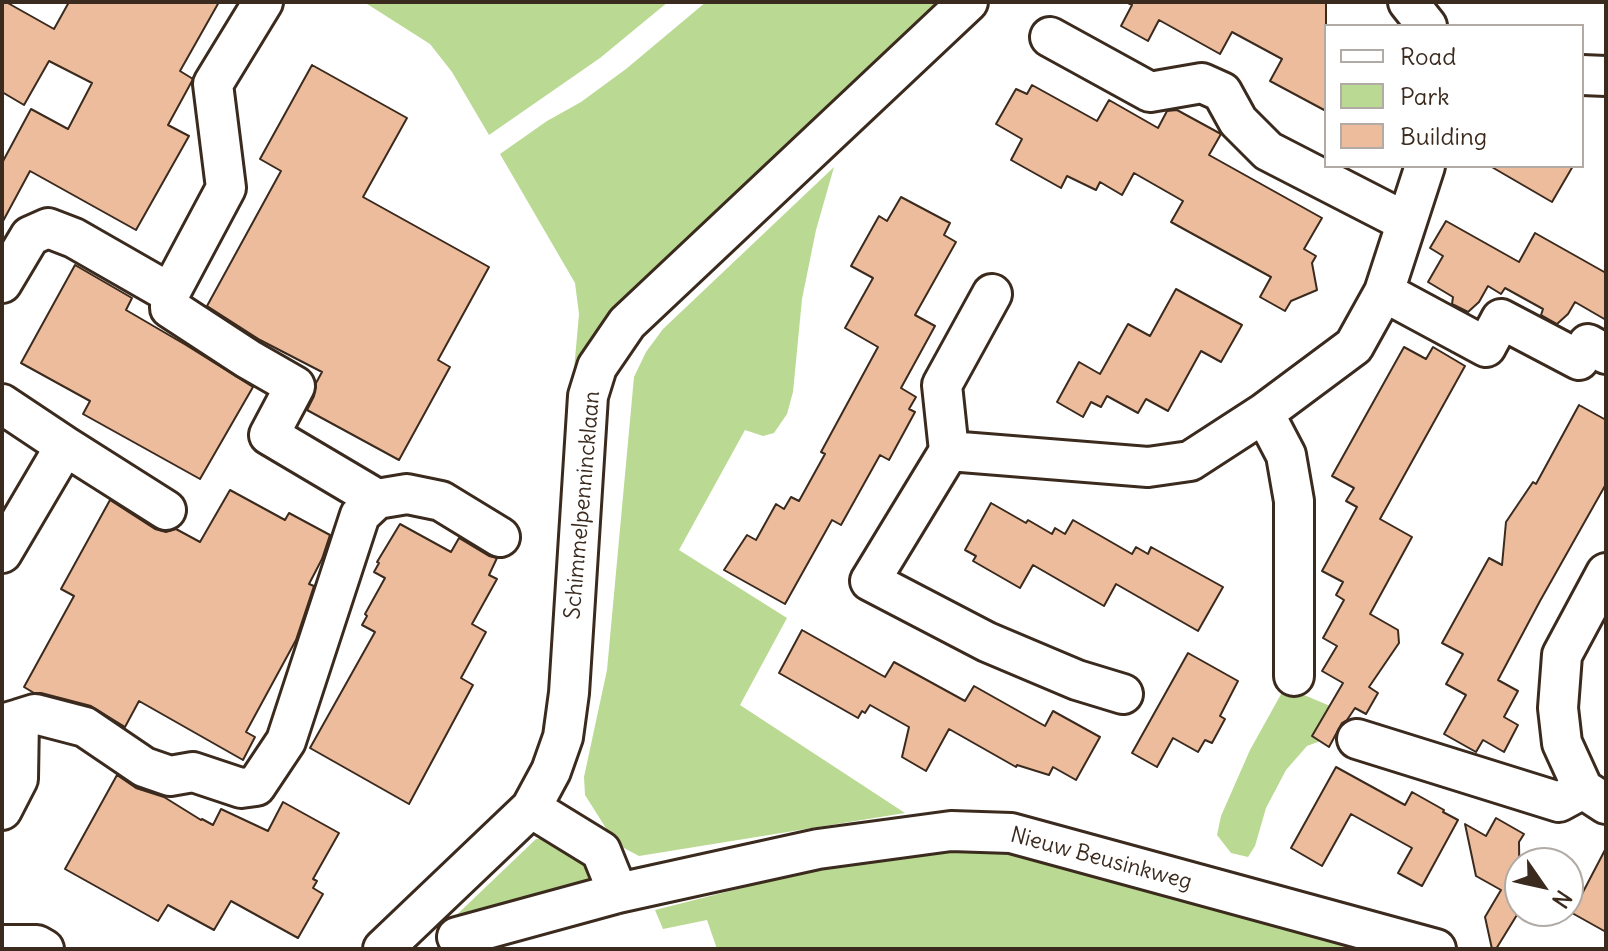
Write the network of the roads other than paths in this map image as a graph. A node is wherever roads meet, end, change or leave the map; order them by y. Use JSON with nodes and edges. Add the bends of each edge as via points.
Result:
{"nodes":[{"id":1,"x":263,"y":2,"type":"edge"},
{"id":2,"x":968,"y":2,"type":"edge"},
{"id":3,"x":1408,"y":2,"type":"edge"},
{"id":4,"x":1425,"y":24,"type":"edge"},
{"id":5,"x":1050,"y":37,"type":"dead end"},
{"id":6,"x":1584,"y":75,"type":"edge"},
{"id":7,"x":1606,"y":76,"type":"edge"},
{"id":8,"x":1424,"y":168,"type":"edge"},
{"id":9,"x":1406,"y":222,"type":"junction"},
{"id":10,"x":2,"y":283,"type":"edge"},
{"id":11,"x":1384,"y":292,"type":"junction"},
{"id":12,"x":170,"y":293,"type":"junction"},
{"id":13,"x":992,"y":294,"type":"dead end"},
{"id":14,"x":1606,"y":354,"type":"edge"},
{"id":15,"x":2,"y":404,"type":"edge"},
{"id":16,"x":1264,"y":413,"type":"junction"},
{"id":17,"x":65,"y":446,"type":"junction"},
{"id":18,"x":949,"y":451,"type":"junction"},
{"id":19,"x":377,"y":499,"type":"junction"},
{"id":20,"x":166,"y":510,"type":"dead end"},
{"id":21,"x":500,"y":537,"type":"dead end"},
{"id":22,"x":2,"y":553,"type":"edge"},
{"id":23,"x":1606,"y":573,"type":"edge"},
{"id":24,"x":1294,"y":676,"type":"dead end"},
{"id":25,"x":1123,"y":694,"type":"dead end"},
{"id":26,"x":10,"y":721,"type":"edge"},
{"id":27,"x":1357,"y":739,"type":"dead end"},
{"id":28,"x":1594,"y":796,"type":"edge"},
{"id":29,"x":531,"y":808,"type":"junction"},
{"id":30,"x":2,"y":810,"type":"edge"},
{"id":31,"x":618,"y":893,"type":"junction"},
{"id":32,"x":457,"y":937,"type":"dead end"},
{"id":33,"x":383,"y":949,"type":"edge"},
{"id":34,"x":1436,"y":949,"type":"edge"}],
"edges":[{"from":1,"to":12,"type":"street","via":[[213,84],[226,188]]},
{"from":2,"to":29,"type":"street","name":"Schimmelpennincklaan","via":[[627,323],[597,367],[588,396],[563,737]]},
{"from":3,"to":4,"type":"street"},
{"from":5,"to":9,"type":"street","via":[[1150,92],[1202,83],[1222,92],[1238,121],[1268,151]]},
{"from":6,"to":7,"type":"street"},
{"from":8,"to":9,"type":"street"},
{"from":9,"to":11,"type":"street"},
{"from":10,"to":12,"type":"street","via":[[30,236],[48,228]]},
{"from":11,"to":14,"type":"street","via":[[1486,347],[1501,319],[1579,360],[1588,344]]},
{"from":11,"to":16,"type":"street","via":[[1354,346]]},
{"from":12,"to":19,"type":"street","via":[[170,308],[295,386],[269,435]]},
{"from":13,"to":18,"type":"street","via":[[942,385]]},
{"from":15,"to":17,"type":"street"},
{"from":16,"to":18,"type":"street","via":[[1190,461],[1148,467]]},
{"from":16,"to":24,"type":"street","via":[[1286,455],[1294,501]]},
{"from":17,"to":20,"type":"street"},
{"from":17,"to":22,"type":"street"},
{"from":18,"to":25,"type":"street","via":[[870,581],[987,642]]},
{"from":19,"to":21,"type":"street","via":[[407,494],[441,501]]},
{"from":19,"to":26,"type":"street","via":[[360,515],[286,741],[256,786],[241,788],[193,772],[170,776],[144,767],[85,727],[35,714]]},
{"from":23,"to":28,"type":"street","via":[[1562,655],[1558,708],[1562,743]]},
{"from":26,"to":30,"type":"street","via":[[18,779]]},
{"from":27,"to":28,"type":"street","via":[[1559,802]]},
{"from":29,"to":31,"type":"street","via":[[601,851]]},
{"from":29,"to":33,"type":"street","name":"Schimmelpennincklaan"},
{"from":31,"to":32,"type":"street","name":"Nieuw Beusinkweg"},
{"from":31,"to":34,"type":"street","name":"Nieuw Beusinkweg","via":[[818,849],[951,831],[1011,833]]}]}
